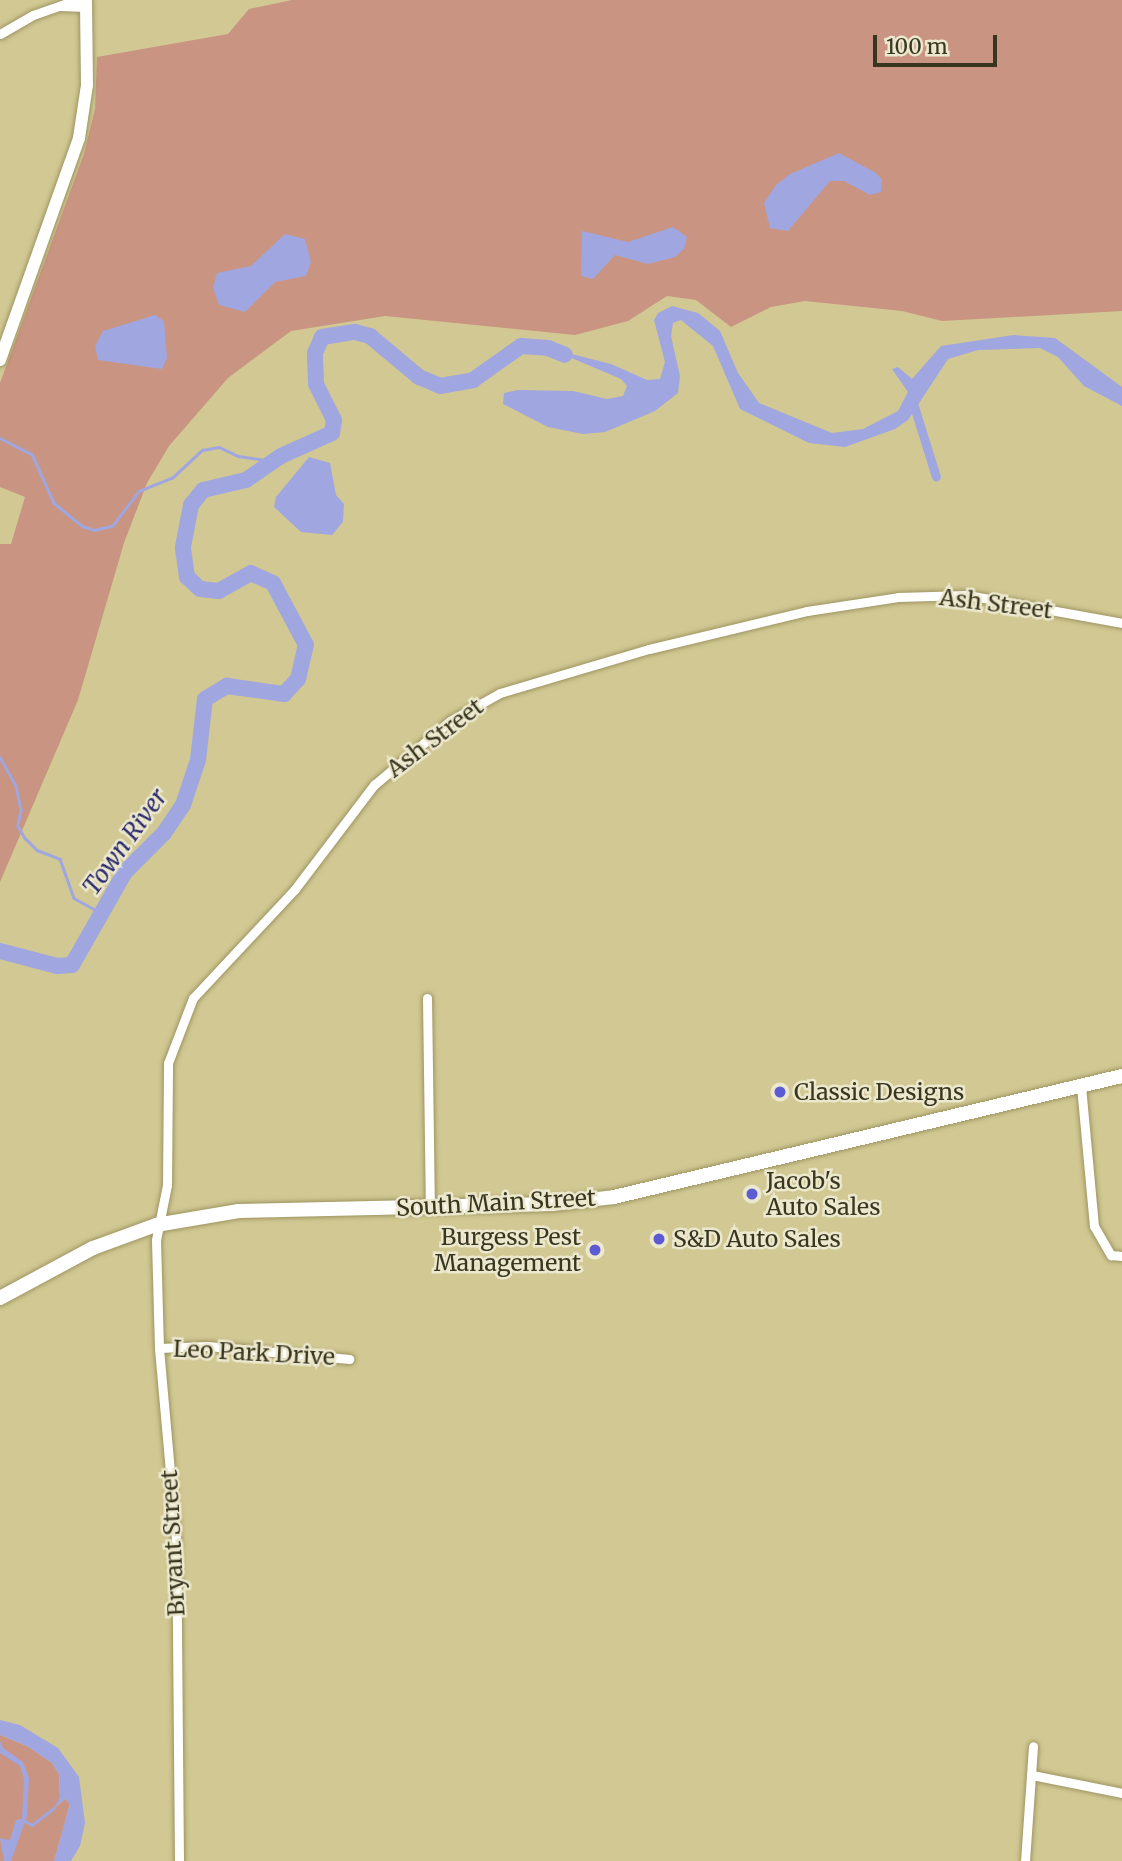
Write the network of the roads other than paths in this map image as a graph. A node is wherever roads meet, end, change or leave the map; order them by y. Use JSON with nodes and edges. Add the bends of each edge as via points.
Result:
{"nodes":[{"id":1,"x":83,"y":2,"type":"edge"},
{"id":2,"x":0,"y":34,"type":"edge"},
{"id":3,"x":0,"y":360,"type":"edge"},
{"id":4,"x":1122,"y":623,"type":"edge"},
{"id":5,"x":427,"y":998,"type":"dead end"},
{"id":6,"x":1122,"y":1076,"type":"edge"},
{"id":7,"x":1081,"y":1087,"type":"junction"},
{"id":8,"x":430,"y":1207,"type":"junction"},
{"id":9,"x":156,"y":1225,"type":"junction"},
{"id":10,"x":1122,"y":1256,"type":"edge"},
{"id":11,"x":5,"y":1295,"type":"edge"},
{"id":12,"x":159,"y":1348,"type":"junction"},
{"id":13,"x":349,"y":1359,"type":"dead end"},
{"id":14,"x":1034,"y":1746,"type":"dead end"},
{"id":15,"x":1032,"y":1775,"type":"junction"},
{"id":16,"x":1122,"y":1793,"type":"edge"},
{"id":17,"x":179,"y":1861,"type":"edge"},
{"id":18,"x":1026,"y":1861,"type":"edge"}],
"edges":[{"from":1,"to":2,"type":"street","via":[[60,6]]},
{"from":1,"to":3,"type":"main road","via":[[87,85],[79,138]]},
{"from":4,"to":9,"type":"street","name":"Ash Street","via":[[967,595],[898,597],[807,611],[649,649],[535,680],[471,706],[374,785],[295,889],[193,998],[169,1063],[167,1185]]},
{"from":5,"to":8,"type":"street"},
{"from":6,"to":7,"type":"main road","name":"South Main Street"},
{"from":7,"to":8,"type":"main road","name":"South Main Street","via":[[614,1197],[552,1204]]},
{"from":7,"to":10,"type":"street","via":[[1094,1226],[1111,1255]]},
{"from":8,"to":9,"type":"main road","name":"South Main Street","via":[[239,1211]]},
{"from":9,"to":11,"type":"main road","name":"South Main Street","via":[[93,1248]]},
{"from":9,"to":12,"type":"street","name":"Bryant Street"},
{"from":12,"to":13,"type":"street","name":"Leo Park Drive","via":[[207,1346]]},
{"from":12,"to":17,"type":"street","name":"Bryant Street","via":[[176,1539]]},
{"from":14,"to":15,"type":"street"},
{"from":15,"to":16,"type":"street"},
{"from":15,"to":18,"type":"street"}]}
